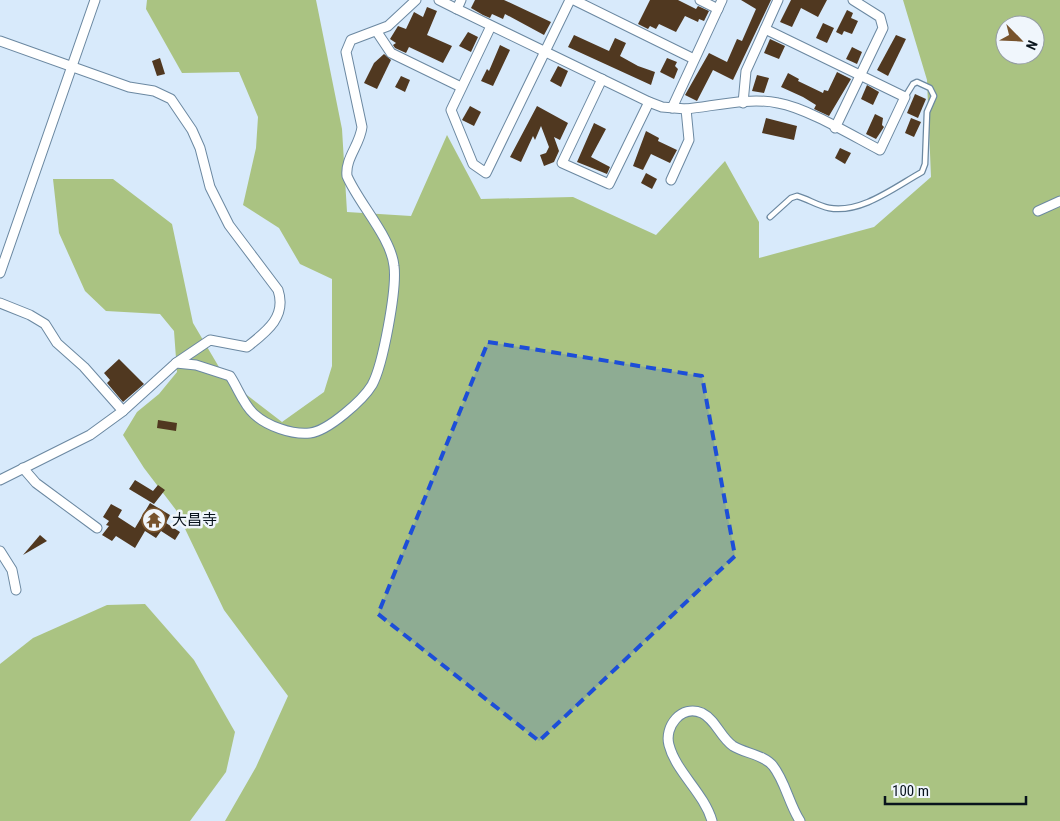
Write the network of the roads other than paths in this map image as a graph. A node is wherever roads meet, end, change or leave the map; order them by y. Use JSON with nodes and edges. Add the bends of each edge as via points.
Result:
{"nodes":[{"id":1,"x":95,"y":0,"type":"edge"},
{"id":2,"x":416,"y":0,"type":"edge"},
{"id":3,"x":439,"y":0,"type":"edge"},
{"id":4,"x":461,"y":0,"type":"edge"},
{"id":5,"x":570,"y":0,"type":"edge"},
{"id":6,"x":574,"y":0,"type":"edge"},
{"id":7,"x":700,"y":0,"type":"edge"},
{"id":8,"x":722,"y":0,"type":"edge"},
{"id":9,"x":778,"y":0,"type":"edge"},
{"id":10,"x":853,"y":0,"type":"edge"},
{"id":11,"x":456,"y":9,"type":"junction"},
{"id":12,"x":718,"y":9,"type":"junction"},
{"id":13,"x":490,"y":26,"type":"junction"},
{"id":14,"x":765,"y":29,"type":"junction"},
{"id":15,"x":377,"y":32,"type":"junction"},
{"id":16,"x":0,"y":41,"type":"edge"},
{"id":17,"x":546,"y":52,"type":"junction"},
{"id":18,"x":694,"y":58,"type":"junction"},
{"id":19,"x":72,"y":66,"type":"junction"},
{"id":20,"x":861,"y":75,"type":"junction"},
{"id":21,"x":602,"y":79,"type":"junction"},
{"id":22,"x":461,"y":87,"type":"junction"},
{"id":23,"x":905,"y":97,"type":"junction"},
{"id":24,"x":649,"y":102,"type":"junction"},
{"id":25,"x":744,"y":103,"type":"junction"},
{"id":26,"x":672,"y":108,"type":"junction"},
{"id":27,"x":686,"y":110,"type":"junction"},
{"id":28,"x":836,"y":128,"type":"junction"},
{"id":29,"x":671,"y":180,"type":"dead end"},
{"id":30,"x":1060,"y":201,"type":"edge"},
{"id":31,"x":1038,"y":211,"type":"dead end"},
{"id":32,"x":770,"y":217,"type":"dead end"},
{"id":33,"x":0,"y":273,"type":"edge"},
{"id":34,"x":0,"y":303,"type":"edge"},
{"id":35,"x":176,"y":363,"type":"junction"},
{"id":36,"x":122,"y":412,"type":"junction"},
{"id":37,"x":23,"y":468,"type":"junction"},
{"id":38,"x":0,"y":480,"type":"edge"},
{"id":39,"x":97,"y":528,"type":"dead end"},
{"id":40,"x":0,"y":551,"type":"edge"},
{"id":41,"x":16,"y":590,"type":"dead end"},
{"id":42,"x":712,"y":821,"type":"edge"},
{"id":43,"x":800,"y":821,"type":"edge"}],
"edges":[{"from":1,"to":19,"type":"street"},
{"from":2,"to":15,"type":"street"},
{"from":3,"to":11,"type":"street"},
{"from":4,"to":11,"type":"street"},
{"from":5,"to":17,"type":"street"},
{"from":6,"to":18,"type":"street"},
{"from":7,"to":12,"type":"street"},
{"from":8,"to":12,"type":"street"},
{"from":9,"to":14,"type":"street"},
{"from":10,"to":20,"type":"street","via":[[880,17],[883,23]]},
{"from":11,"to":13,"type":"street"},
{"from":12,"to":18,"type":"street"},
{"from":13,"to":17,"type":"street"},
{"from":13,"to":22,"type":"street"},
{"from":14,"to":20,"type":"street"},
{"from":14,"to":25,"type":"street","via":[[746,71]]},
{"from":15,"to":22,"type":"street","via":[[391,53]]},
{"from":15,"to":35,"type":"street","via":[[351,40],[346,52],[362,127],[347,165],[347,176],[390,248],[395,268],[390,317],[373,383],[366,394],[321,429],[302,433],[269,424],[253,414],[230,376],[218,370]]},
{"from":16,"to":19,"type":"street"},
{"from":17,"to":21,"type":"street"},
{"from":17,"to":22,"type":"street","via":[[486,173],[473,164],[453,115],[453,104]]},
{"from":18,"to":26,"type":"street"},
{"from":19,"to":33,"type":"street"},
{"from":19,"to":35,"type":"street","via":[[129,87],[154,90],[171,99],[192,130],[210,187],[229,225],[278,290],[280,308],[272,327],[247,347],[210,340]]},
{"from":20,"to":23,"type":"street"},
{"from":20,"to":28,"type":"street"},
{"from":21,"to":24,"type":"street"},
{"from":21,"to":24,"type":"street","via":[[562,163],[609,184]]},
{"from":23,"to":28,"type":"street","via":[[880,150]]},
{"from":23,"to":32,"type":"lane","via":[[917,82],[930,88],[934,96],[927,112],[922,172],[867,203],[839,209],[796,196]]},
{"from":24,"to":26,"type":"street"},
{"from":25,"to":27,"type":"street"},
{"from":25,"to":28,"type":"street","via":[[784,104]]},
{"from":26,"to":27,"type":"street"},
{"from":27,"to":29,"type":"street","via":[[689,140]]},
{"from":30,"to":31,"type":"street"},
{"from":34,"to":36,"type":"street","via":[[45,324],[57,343],[84,367]]},
{"from":35,"to":36,"type":"street"},
{"from":36,"to":37,"type":"street","via":[[73,445]]},
{"from":37,"to":38,"type":"street"},
{"from":37,"to":39,"type":"street","via":[[36,482]]},
{"from":40,"to":41,"type":"street","via":[[12,570]]},
{"from":42,"to":43,"type":"street","via":[[669,746],[668,732],[673,722],[687,712],[702,713],[729,744],[774,766]]}]}
